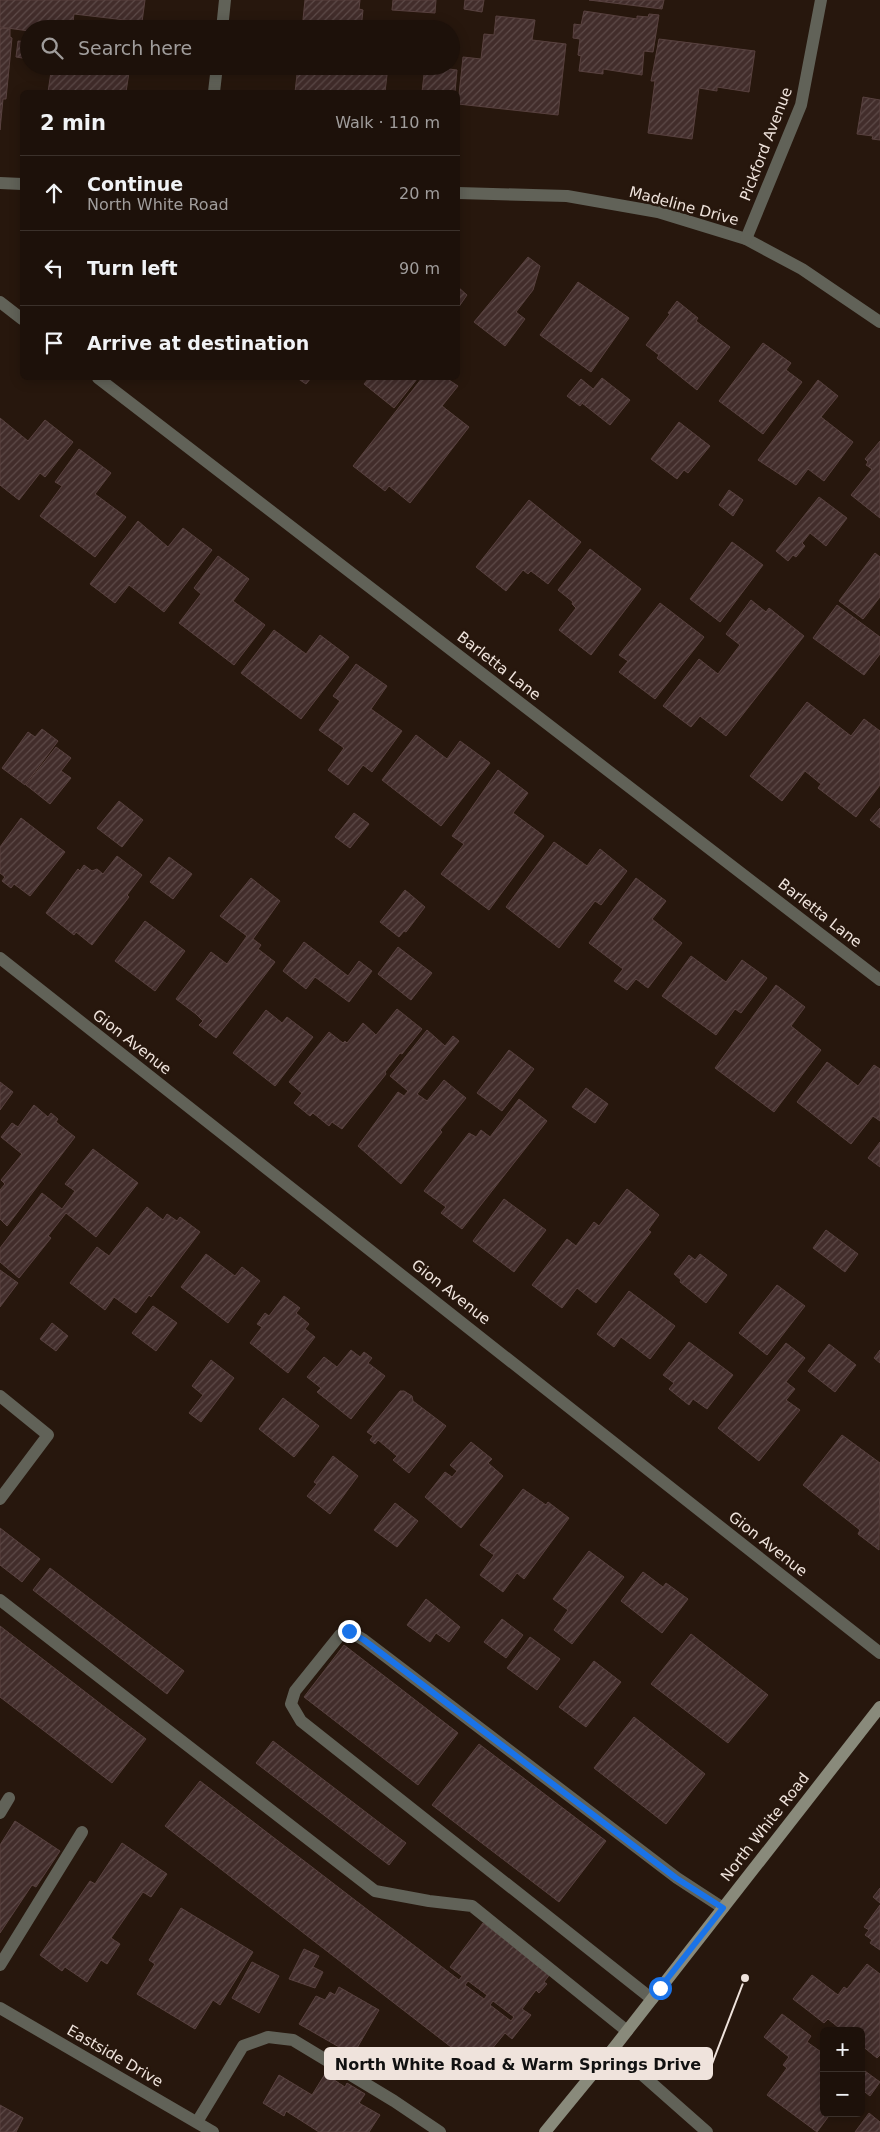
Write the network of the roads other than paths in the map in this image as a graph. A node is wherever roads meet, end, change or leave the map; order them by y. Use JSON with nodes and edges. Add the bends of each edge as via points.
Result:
{"nodes":[{"id":1,"x":225,"y":0,"type":"edge"},
{"id":2,"x":821,"y":0,"type":"edge"},
{"id":3,"x":223,"y":20,"type":"edge"},
{"id":4,"x":216,"y":75,"type":"edge"},
{"id":5,"x":214,"y":90,"type":"edge"},
{"id":6,"x":0,"y":183,"type":"edge"},
{"id":7,"x":20,"y":184,"type":"edge"},
{"id":8,"x":460,"y":193,"type":"edge"},
{"id":9,"x":746,"y":239,"type":"junction"},
{"id":10,"x":0,"y":302,"type":"edge"},
{"id":11,"x":20,"y":317,"type":"edge"},
{"id":12,"x":880,"y":322,"type":"edge"},
{"id":13,"x":101,"y":380,"type":"edge"},
{"id":14,"x":0,"y":958,"type":"edge"},
{"id":15,"x":880,"y":980,"type":"edge"},
{"id":16,"x":0,"y":1396,"type":"edge"},
{"id":17,"x":0,"y":1499,"type":"edge"},
{"id":18,"x":0,"y":1600,"type":"edge"},
{"id":19,"x":880,"y":1653,"type":"edge"},
{"id":20,"x":880,"y":1707,"type":"edge"},
{"id":21,"x":9,"y":1798,"type":"dead end"},
{"id":22,"x":0,"y":1813,"type":"edge"},
{"id":23,"x":82,"y":1832,"type":"dead end"},
{"id":24,"x":723,"y":1908,"type":"junction"},
{"id":25,"x":0,"y":1965,"type":"edge"},
{"id":26,"x":652,"y":1999,"type":"junction"},
{"id":27,"x":0,"y":2008,"type":"edge"},
{"id":28,"x":626,"y":2031,"type":"junction"},
{"id":29,"x":612,"y":2049,"type":"junction"},
{"id":30,"x":197,"y":2122,"type":"junction"},
{"id":31,"x":213,"y":2132,"type":"edge"},
{"id":32,"x":440,"y":2132,"type":"edge"},
{"id":33,"x":545,"y":2132,"type":"edge"},
{"id":34,"x":707,"y":2132,"type":"edge"}],
"edges":[{"from":1,"to":3,"type":"street"},
{"from":2,"to":9,"type":"street","name":"Pickford Avenue","via":[[802,105]]},
{"from":4,"to":5,"type":"street"},
{"from":6,"to":7,"type":"street"},
{"from":8,"to":9,"type":"street","name":"Madeline Drive","via":[[566,196],[658,212]]},
{"from":9,"to":12,"type":"street","name":"Madeline Drive","via":[[802,269]]},
{"from":10,"to":11,"type":"street"},
{"from":13,"to":15,"type":"street","name":"Barletta Lane"},
{"from":14,"to":19,"type":"street","name":"Gion Avenue"},
{"from":16,"to":17,"type":"street","via":[[48,1435]]},
{"from":18,"to":28,"type":"street","via":[[375,1890],[429,1902],[472,1906]]},
{"from":20,"to":24,"type":"main road","name":"North White Road"},
{"from":21,"to":22,"type":"street"},
{"from":23,"to":25,"type":"street"},
{"from":24,"to":26,"type":"main road","name":"North White Road"},
{"from":24,"to":26,"type":"street","via":[[676,1878],[349,1631],[340,1635],[295,1690],[291,1704],[301,1721]]},
{"from":26,"to":28,"type":"main road","name":"North White Road"},
{"from":27,"to":30,"type":"street","name":"Eastside Drive"},
{"from":28,"to":29,"type":"main road","name":"North White Road"},
{"from":29,"to":33,"type":"main road","name":"North White Road"},
{"from":29,"to":34,"type":"street"},
{"from":30,"to":31,"type":"street","name":"Eastside Drive"},
{"from":30,"to":32,"type":"street","via":[[243,2046],[268,2037],[292,2040]]}]}
